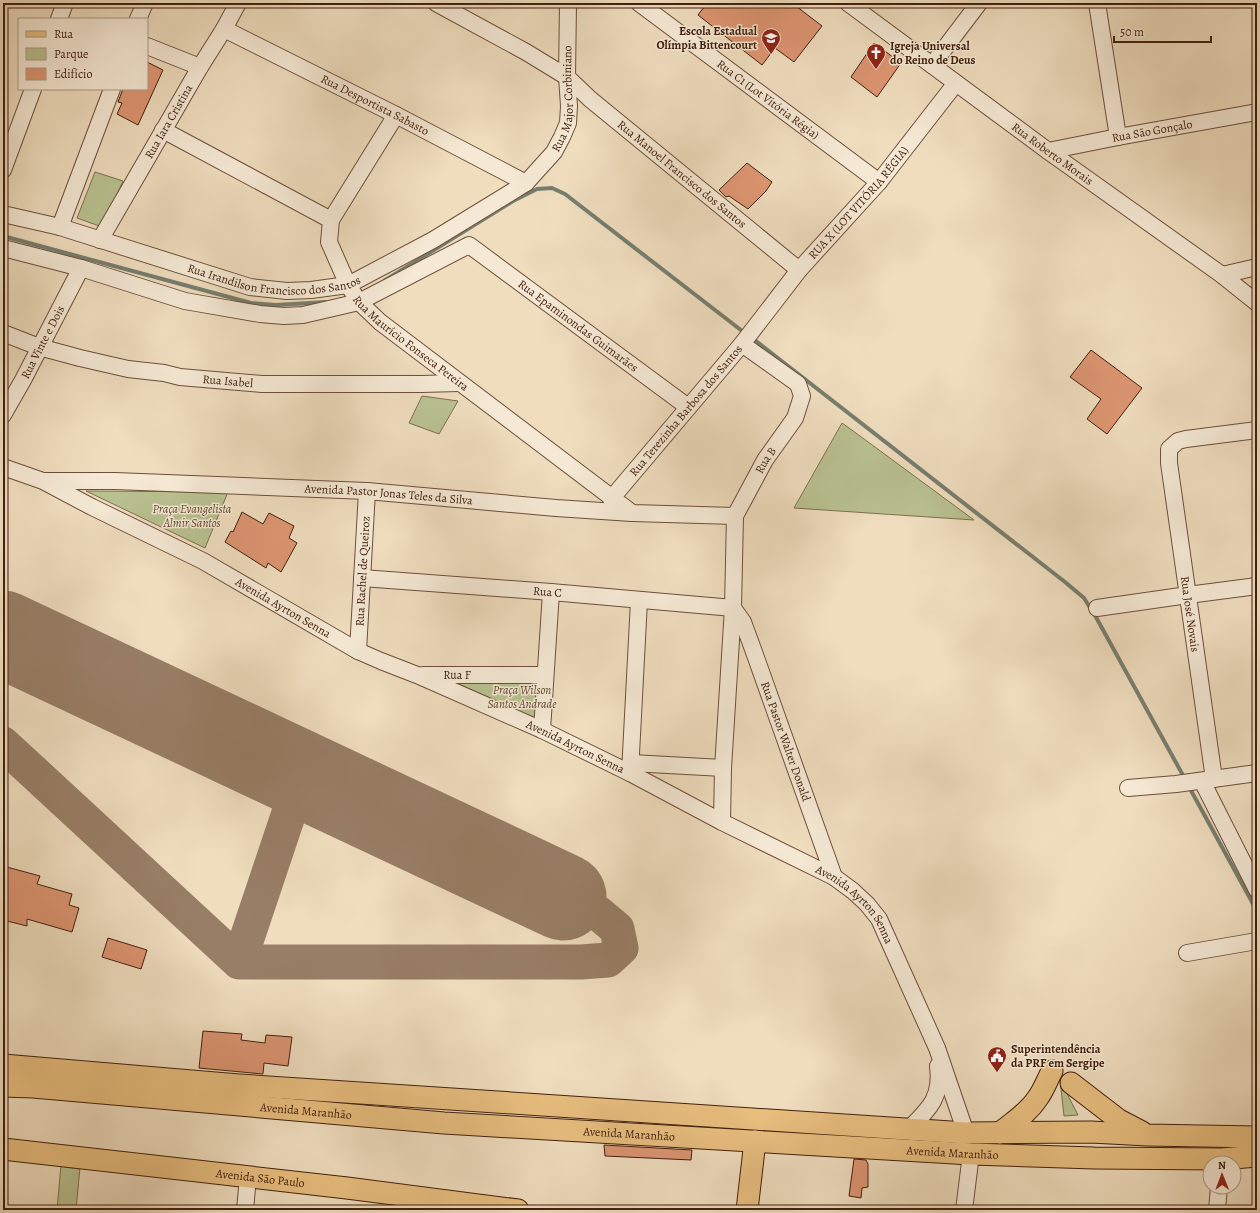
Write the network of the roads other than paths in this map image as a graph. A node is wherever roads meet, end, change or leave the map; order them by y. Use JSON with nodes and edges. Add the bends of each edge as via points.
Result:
{"nodes":[{"id":1,"x":65,"y":3,"type":"edge"},
{"id":2,"x":145,"y":3,"type":"edge"},
{"id":3,"x":238,"y":3,"type":"edge"},
{"id":4,"x":436,"y":3,"type":"edge"},
{"id":5,"x":568,"y":3,"type":"edge"},
{"id":6,"x":638,"y":3,"type":"edge"},
{"id":7,"x":979,"y":3,"type":"edge"},
{"id":8,"x":1097,"y":3,"type":"edge"},
{"id":9,"x":853,"y":4,"type":"edge"},
{"id":10,"x":59,"y":18,"type":"edge"},
{"id":11,"x":138,"y":18,"type":"edge"},
{"id":12,"x":224,"y":29,"type":"junction"},
{"id":13,"x":148,"y":46,"type":"edge"},
{"id":14,"x":932,"y":65,"type":"junction"},
{"id":15,"x":200,"y":67,"type":"junction"},
{"id":16,"x":567,"y":77,"type":"junction"},
{"id":17,"x":956,"y":83,"type":"junction"},
{"id":18,"x":33,"y":90,"type":"edge"},
{"id":19,"x":112,"y":90,"type":"edge"},
{"id":20,"x":1257,"y":112,"type":"edge"},
{"id":21,"x":396,"y":115,"type":"junction"},
{"id":22,"x":164,"y":130,"type":"junction"},
{"id":23,"x":1118,"y":137,"type":"junction"},
{"id":24,"x":1048,"y":151,"type":"junction"},
{"id":25,"x":3,"y":170,"type":"edge"},
{"id":26,"x":879,"y":182,"type":"junction"},
{"id":27,"x":526,"y":183,"type":"junction"},
{"id":28,"x":3,"y":214,"type":"edge"},
{"id":29,"x":330,"y":220,"type":"junction"},
{"id":30,"x":60,"y":227,"type":"junction"},
{"id":31,"x":100,"y":240,"type":"junction"},
{"id":32,"x":469,"y":245,"type":"joint"},
{"id":33,"x":3,"y":248,"type":"edge"},
{"id":34,"x":1257,"y":267,"type":"edge"},
{"id":35,"x":81,"y":268,"type":"junction"},
{"id":36,"x":798,"y":270,"type":"junction"},
{"id":37,"x":1222,"y":275,"type":"junction"},
{"id":38,"x":348,"y":285,"type":"junction"},
{"id":39,"x":359,"y":302,"type":"junction"},
{"id":40,"x":1257,"y":303,"type":"edge"},
{"id":41,"x":760,"y":322,"type":"joint"},
{"id":42,"x":3,"y":333,"type":"edge"},
{"id":43,"x":742,"y":344,"type":"junction"},
{"id":44,"x":39,"y":347,"type":"junction"},
{"id":45,"x":459,"y":383,"type":"junction"},
{"id":46,"x":688,"y":407,"type":"junction"},
{"id":47,"x":3,"y":415,"type":"edge"},
{"id":48,"x":1257,"y":430,"type":"edge"},
{"id":49,"x":3,"y":467,"type":"edge"},
{"id":50,"x":42,"y":481,"type":"junction"},
{"id":51,"x":367,"y":491,"type":"junction"},
{"id":52,"x":611,"y":498,"type":"junction"},
{"id":53,"x":632,"y":513,"type":"junction"},
{"id":54,"x":735,"y":516,"type":"junction"},
{"id":55,"x":362,"y":578,"type":"junction"},
{"id":56,"x":1257,"y":586,"type":"edge"},
{"id":57,"x":551,"y":592,"type":"junction"},
{"id":58,"x":1188,"y":595,"type":"junction"},
{"id":59,"x":639,"y":601,"type":"junction"},
{"id":60,"x":733,"y":608,"type":"junction"},
{"id":61,"x":1097,"y":608,"type":"dead end"},
{"id":62,"x":358,"y":651,"type":"junction"},
{"id":63,"x":417,"y":675,"type":"junction"},
{"id":64,"x":545,"y":675,"type":"junction"},
{"id":65,"x":542,"y":730,"type":"junction"},
{"id":66,"x":631,"y":768,"type":"junction"},
{"id":67,"x":723,"y":768,"type":"junction"},
{"id":68,"x":1257,"y":773,"type":"edge"},
{"id":69,"x":1208,"y":780,"type":"junction"},
{"id":70,"x":1128,"y":788,"type":"dead end"},
{"id":71,"x":722,"y":822,"type":"junction"},
{"id":72,"x":834,"y":877,"type":"junction"},
{"id":73,"x":1257,"y":890,"type":"edge"},
{"id":74,"x":1257,"y":941,"type":"edge"},
{"id":75,"x":1187,"y":952,"type":"dead end"},
{"id":76,"x":937,"y":1048,"type":"junction"},
{"id":77,"x":3,"y":1065,"type":"edge"},
{"id":78,"x":1052,"y":1071,"type":"dead end"},
{"id":79,"x":1071,"y":1083,"type":"dead end"},
{"id":80,"x":3,"y":1086,"type":"edge"},
{"id":81,"x":482,"y":1101,"type":"junction"},
{"id":82,"x":481,"y":1125,"type":"junction"},
{"id":83,"x":909,"y":1129,"type":"junction"},
{"id":84,"x":966,"y":1133,"type":"junction"},
{"id":85,"x":1000,"y":1133,"type":"junction"},
{"id":86,"x":1148,"y":1135,"type":"junction"},
{"id":87,"x":1257,"y":1137,"type":"edge"},
{"id":88,"x":755,"y":1141,"type":"junction"},
{"id":89,"x":3,"y":1149,"type":"edge"},
{"id":90,"x":971,"y":1154,"type":"junction"},
{"id":91,"x":1257,"y":1156,"type":"edge"},
{"id":92,"x":1242,"y":1158,"type":"edge"},
{"id":93,"x":1202,"y":1161,"type":"edge"},
{"id":94,"x":248,"y":1177,"type":"junction"},
{"id":95,"x":1218,"y":1195,"type":"edge"},
{"id":96,"x":245,"y":1210,"type":"edge"},
{"id":97,"x":518,"y":1210,"type":"edge"},
{"id":98,"x":747,"y":1210,"type":"edge"},
{"id":99,"x":964,"y":1210,"type":"edge"},
{"id":100,"x":1217,"y":1210,"type":"edge"}],
"edges":[{"from":1,"to":10,"type":"street"},
{"from":2,"to":11,"type":"street"},
{"from":3,"to":12,"type":"street","name":"Rua Iara Cristina"},
{"from":4,"to":16,"type":"street","name":"Rua Manoel Francisco dos Santos"},
{"from":5,"to":16,"type":"street","name":"Rua Major Corbiniano"},
{"from":6,"to":26,"type":"street","name":"Rua C1 (Lot Vitória Régia)"},
{"from":7,"to":14,"type":"street"},
{"from":8,"to":23,"type":"street"},
{"from":9,"to":14,"type":"street","name":"Rua Roberto Morais"},
{"from":12,"to":15,"type":"street","name":"Rua Iara Cristina"},
{"from":12,"to":21,"type":"street","name":"Rua Desportista Sabasto"},
{"from":13,"to":15,"type":"street"},
{"from":14,"to":17,"type":"street","name":"Rua Roberto Morais"},
{"from":15,"to":22,"type":"street","name":"Rua Iara Cristina"},
{"from":16,"to":27,"type":"street","name":"Rua Major Corbiniano","via":[[568,123],[554,152]]},
{"from":16,"to":36,"type":"street","name":"Rua Manoel Francisco dos Santos","via":[[590,99]]},
{"from":17,"to":24,"type":"street","name":"Rua Roberto Morais"},
{"from":17,"to":26,"type":"street","name":"RUA X (LOT VITÓRIA RÉGIA)"},
{"from":18,"to":25,"type":"street"},
{"from":19,"to":30,"type":"street"},
{"from":20,"to":23,"type":"street","name":"Rua São Gonçalo"},
{"from":21,"to":27,"type":"street","name":"Rua Desportista Sabasto"},
{"from":21,"to":29,"type":"street","name":"Rua Maurício Fonseca Pereira"},
{"from":22,"to":29,"type":"street"},
{"from":22,"to":31,"type":"street","name":"Rua Iara Cristina"},
{"from":23,"to":24,"type":"street","name":"Rua São Gonçalo"},
{"from":24,"to":37,"type":"street","name":"Rua Roberto Morais"},
{"from":26,"to":36,"type":"street","name":"RUA X (LOT VITÓRIA RÉGIA)"},
{"from":27,"to":38,"type":"street","name":"Rua Irandilson Francisco dos Santos","via":[[433,240]]},
{"from":28,"to":30,"type":"street","name":"Rua Irandilson Francisco dos Santos"},
{"from":29,"to":38,"type":"street","name":"Rua Maurício Fonseca Pereira","via":[[329,242]]},
{"from":30,"to":31,"type":"street","name":"Rua Irandilson Francisco dos Santos"},
{"from":31,"to":38,"type":"street","name":"Rua Irandilson Francisco dos Santos","via":[[250,287],[287,292]]},
{"from":32,"to":39,"type":"street","name":"Rua Irandilson Francisco dos Santos"},
{"from":32,"to":46,"type":"street","name":"Rua Epaminondas Guimarães"},
{"from":33,"to":35,"type":"street","name":"Rua Irandilson Francisco dos Santos"},
{"from":34,"to":37,"type":"street"},
{"from":35,"to":39,"type":"street","name":"Rua Irandilson Francisco dos Santos","via":[[185,300],[260,314],[303,315]]},
{"from":35,"to":44,"type":"street","name":"Rua Vinte e Dois"},
{"from":36,"to":41,"type":"street","name":"RUA X (LOT VITÓRIA RÉGIA)"},
{"from":37,"to":40,"type":"street","name":"Rua Roberto Morais"},
{"from":38,"to":39,"type":"street","name":"Rua Maurício Fonseca Pereira"},
{"from":39,"to":45,"type":"street","name":"Rua Maurício Fonseca Pereira","via":[[380,322]]},
{"from":41,"to":43,"type":"street","name":"Rua Terezinha Barbosa dos Santos"},
{"from":42,"to":44,"type":"street","name":"Rua Isabel"},
{"from":43,"to":46,"type":"street","name":"Rua Terezinha Barbosa dos Santos"},
{"from":43,"to":54,"type":"street","name":"Rua B","via":[[798,384],[802,396],[795,418],[765,460]]},
{"from":44,"to":45,"type":"street","name":"Rua Isabel","via":[[128,369],[221,381],[262,384]]},
{"from":44,"to":47,"type":"street","name":"Rua Vinte e Dois"},
{"from":45,"to":52,"type":"street","name":"Rua Maurício Fonseca Pereira"},
{"from":46,"to":52,"type":"street","name":"Rua Terezinha Barbosa dos Santos"},
{"from":48,"to":58,"type":"street","name":"Rua José Novais","via":[[1186,439],[1178,441],[1169,449]]},
{"from":49,"to":50,"type":"street","name":"Avenida Ayrton Senna"},
{"from":50,"to":51,"type":"street","name":"Avenida Pastor Jonas Teles da Silva","via":[[115,481]]},
{"from":50,"to":62,"type":"street","name":"Avenida Ayrton Senna","via":[[203,561]]},
{"from":51,"to":53,"type":"street","name":"Avenida Pastor Jonas Teles da Silva"},
{"from":51,"to":55,"type":"street","name":"Rua Rachel de Queiroz"},
{"from":52,"to":53,"type":"street","name":"Rua Maurício Fonseca Pereira"},
{"from":53,"to":54,"type":"street","name":"Avenida Pastor Jonas Teles da Silva"},
{"from":54,"to":60,"type":"street","name":"Rua B"},
{"from":55,"to":57,"type":"street","name":"Rua C"},
{"from":55,"to":62,"type":"street","name":"Rua Rachel de Queiroz"},
{"from":56,"to":58,"type":"street"},
{"from":57,"to":59,"type":"street","name":"Rua C"},
{"from":57,"to":64,"type":"street"},
{"from":58,"to":61,"type":"street"},
{"from":58,"to":69,"type":"street","name":"Rua José Novais"},
{"from":59,"to":60,"type":"street","name":"Rua C"},
{"from":59,"to":66,"type":"street"},
{"from":60,"to":67,"type":"street","name":"Rua B"},
{"from":60,"to":72,"type":"street","name":"Rua Pastor Walter Donald","via":[[742,622],[754,652]]},
{"from":62,"to":63,"type":"street","name":"Avenida Ayrton Senna"},
{"from":63,"to":64,"type":"street","name":"Rua F"},
{"from":63,"to":65,"type":"street","name":"Avenida Ayrton Senna"},
{"from":64,"to":65,"type":"street"},
{"from":65,"to":66,"type":"street","name":"Avenida Ayrton Senna"},
{"from":66,"to":67,"type":"street"},
{"from":66,"to":71,"type":"street","name":"Avenida Ayrton Senna"},
{"from":67,"to":71,"type":"street","name":"Rua B"},
{"from":68,"to":69,"type":"street"},
{"from":69,"to":70,"type":"street"},
{"from":69,"to":73,"type":"street","name":"Rua José Novais"},
{"from":71,"to":72,"type":"street","name":"Avenida Ayrton Senna"},
{"from":72,"to":76,"type":"street","name":"Avenida Ayrton Senna","via":[[862,899],[879,919]]},
{"from":74,"to":75,"type":"street"},
{"from":76,"to":83,"type":"street","name":"Avenida Ayrton Senna","via":[[938,1090],[924,1114]]},
{"from":76,"to":84,"type":"street","name":"Avenida Ayrton Senna"},
{"from":77,"to":81,"type":"main road","name":"Avenida Maranhão","via":[[239,1085]]},
{"from":78,"to":85,"type":"main road","via":[[1034,1103]]},
{"from":79,"to":86,"type":"main road","via":[[1119,1120]]},
{"from":80,"to":82,"type":"main road","name":"Avenida Maranhão"},
{"from":81,"to":82,"type":"main road"},
{"from":81,"to":83,"type":"main road","name":"Avenida Maranhão"},
{"from":82,"to":88,"type":"main road","name":"Avenida Maranhão"},
{"from":83,"to":84,"type":"main road","name":"Avenida Maranhão"},
{"from":84,"to":85,"type":"main road","name":"Avenida Maranhão"},
{"from":85,"to":86,"type":"main road","name":"Avenida Maranhão","via":[[1091,1132]]},
{"from":86,"to":87,"type":"main road","name":"Avenida Maranhão"},
{"from":88,"to":90,"type":"main road","name":"Avenida Maranhão"},
{"from":88,"to":98,"type":"main road"},
{"from":89,"to":94,"type":"main road","name":"Avenida São Paulo"},
{"from":90,"to":93,"type":"main road","name":"Avenida Maranhão"},
{"from":90,"to":99,"type":"street"},
{"from":91,"to":92,"type":"main road","name":"Avenida Maranhão"},
{"from":94,"to":96,"type":"street"},
{"from":94,"to":97,"type":"main road","name":"Avenida São Paulo"},
{"from":95,"to":100,"type":"street"}]}
